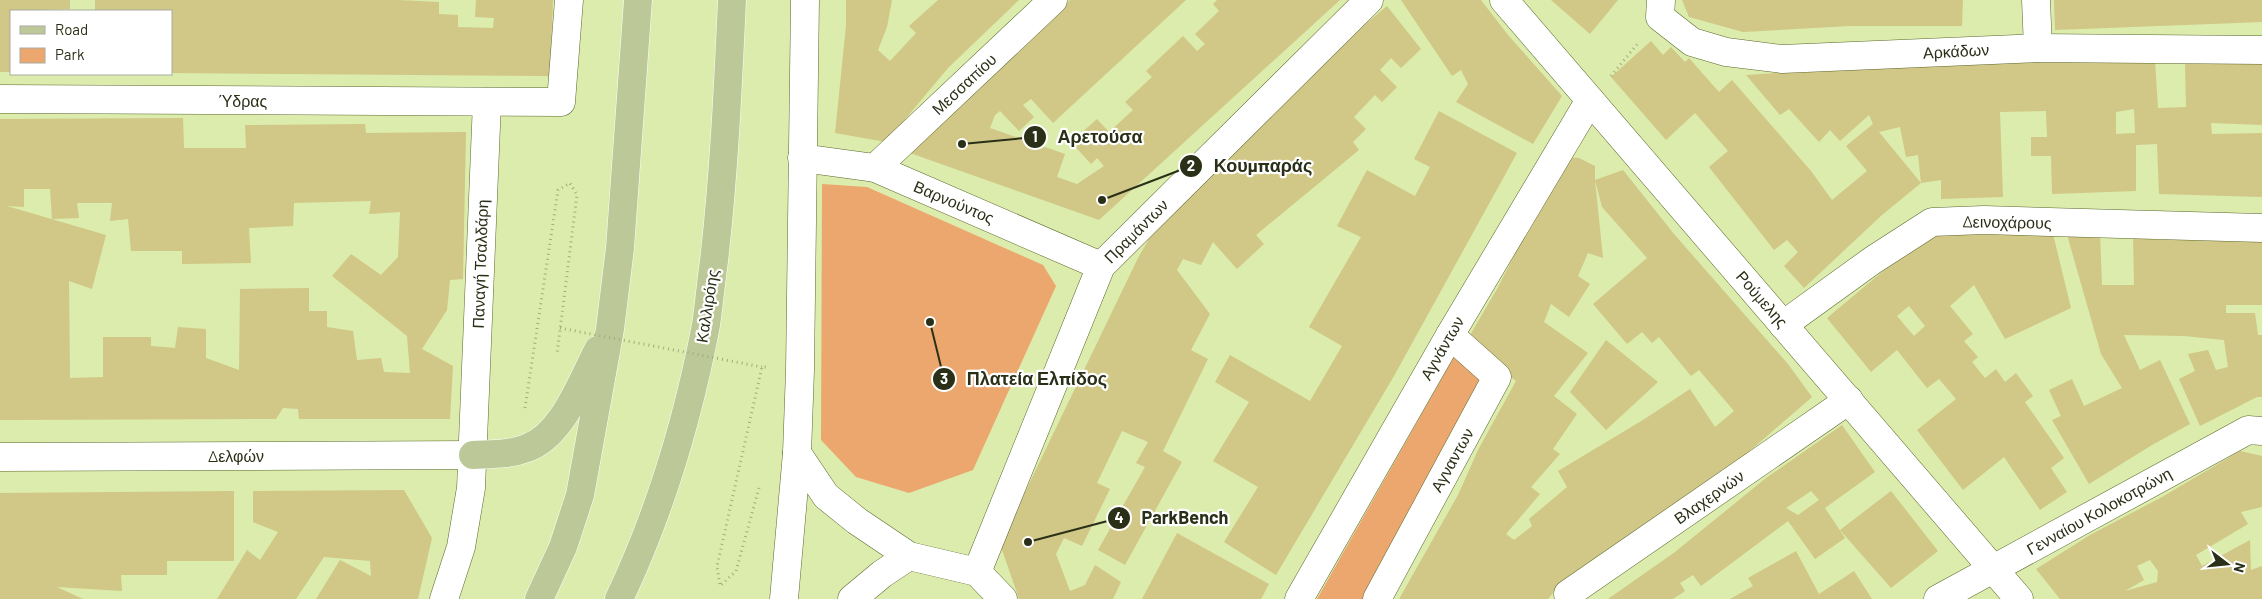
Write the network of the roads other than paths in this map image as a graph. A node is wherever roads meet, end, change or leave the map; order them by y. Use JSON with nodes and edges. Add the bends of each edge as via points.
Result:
{"nodes":[{"id":1,"x":569,"y":0,"type":"edge"},
{"id":2,"x":638,"y":0,"type":"edge"},
{"id":3,"x":732,"y":0,"type":"edge"},
{"id":4,"x":805,"y":0,"type":"edge"},
{"id":5,"x":1053,"y":0,"type":"edge"},
{"id":6,"x":1369,"y":0,"type":"edge"},
{"id":7,"x":1504,"y":0,"type":"edge"},
{"id":8,"x":2036,"y":0,"type":"edge"},
{"id":9,"x":1660,"y":8,"type":"edge"},
{"id":10,"x":2038,"y":48,"type":"junction"},
{"id":11,"x":2262,"y":50,"type":"edge"},
{"id":12,"x":0,"y":99,"type":"edge"},
{"id":13,"x":1590,"y":100,"type":"junction"},
{"id":14,"x":486,"y":102,"type":"junction"},
{"id":15,"x":802,"y":158,"type":"junction"},
{"id":16,"x":875,"y":168,"type":"junction"},
{"id":17,"x":2262,"y":228,"type":"edge"},
{"id":18,"x":1101,"y":266,"type":"junction"},
{"id":19,"x":1784,"y":325,"type":"junction"},
{"id":20,"x":610,"y":329,"type":"junction"},
{"id":21,"x":1450,"y":335,"type":"junction"},
{"id":22,"x":1849,"y":400,"type":"junction"},
{"id":23,"x":2262,"y":431,"type":"edge"},
{"id":24,"x":797,"y":454,"type":"junction"},
{"id":25,"x":473,"y":455,"type":"junction"},
{"id":26,"x":0,"y":457,"type":"edge"},
{"id":27,"x":909,"y":556,"type":"junction"},
{"id":28,"x":1994,"y":569,"type":"junction"},
{"id":29,"x":977,"y":572,"type":"junction"},
{"id":30,"x":1568,"y":594,"type":"dead end"},
{"id":31,"x":444,"y":599,"type":"edge"},
{"id":32,"x":539,"y":599,"type":"edge"},
{"id":33,"x":619,"y":599,"type":"edge"},
{"id":34,"x":784,"y":599,"type":"edge"},
{"id":35,"x":852,"y":599,"type":"edge"},
{"id":36,"x":1002,"y":599,"type":"edge"},
{"id":37,"x":1299,"y":599,"type":"edge"},
{"id":38,"x":1376,"y":599,"type":"edge"},
{"id":39,"x":1938,"y":599,"type":"edge"},
{"id":40,"x":2019,"y":599,"type":"edge"}],
"edges":[{"from":1,"to":14,"type":"street","via":[[561,102]]},
{"from":2,"to":20,"type":"main road","via":[[620,248]]},
{"from":3,"to":33,"type":"main road","name":"Καλλιρόης","via":[[722,190],[706,324],[668,473]]},
{"from":4,"to":15,"type":"street"},
{"from":5,"to":16,"type":"street","name":"Μεσσαπίου"},
{"from":6,"to":18,"type":"street","name":"Πραμάντων"},
{"from":7,"to":13,"type":"street","name":"Ρούμελης"},
{"from":8,"to":10,"type":"street"},
{"from":9,"to":10,"type":"street","name":"Αρκάδων","via":[[1692,42],[1726,52],[1782,59]]},
{"from":10,"to":11,"type":"street","name":"Αρκάδων"},
{"from":12,"to":14,"type":"street","name":"Ύδρας"},
{"from":13,"to":19,"type":"street","name":"Ρούμελης"},
{"from":13,"to":21,"type":"street","name":"Αγνάντων"},
{"from":14,"to":25,"type":"street","name":"Παναγή Τσαλδάρη"},
{"from":15,"to":16,"type":"street","name":"Βαρνούντος"},
{"from":15,"to":24,"type":"street"},
{"from":16,"to":18,"type":"street","name":"Βαρνούντος"},
{"from":17,"to":19,"type":"street","name":"Δεινοχάρους","via":[[1984,220],[1932,222],[1873,260]]},
{"from":18,"to":29,"type":"street","name":"Πραμάντων"},
{"from":19,"to":22,"type":"street","name":"Ρούμελης"},
{"from":20,"to":25,"type":"main road","via":[[558,426],[545,438],[519,451]]},
{"from":20,"to":32,"type":"main road","via":[[580,495],[563,547]]},
{"from":21,"to":37,"type":"street","name":"Αγνάντων"},
{"from":21,"to":38,"type":"street","name":"Αγναντων","via":[[1497,377]]},
{"from":22,"to":28,"type":"street","name":"Ρούμελης"},
{"from":22,"to":30,"type":"street","name":"Βλαχερνών"},
{"from":23,"to":28,"type":"street","name":"Γενναίου Κολοκοτρώνη","via":[[2248,430]]},
{"from":24,"to":27,"type":"street","via":[[826,496]]},
{"from":24,"to":34,"type":"street"},
{"from":25,"to":26,"type":"street","name":"Δελφών"},
{"from":25,"to":31,"type":"street","name":"Παναγή Τσαλδάρη","via":[[465,530]]},
{"from":27,"to":29,"type":"street"},
{"from":27,"to":35,"type":"street"},
{"from":28,"to":39,"type":"street","name":"Γενναίου Κολοκοτρώνη"},
{"from":28,"to":40,"type":"street","name":"Ρούμελης"},
{"from":29,"to":36,"type":"street"}]}
